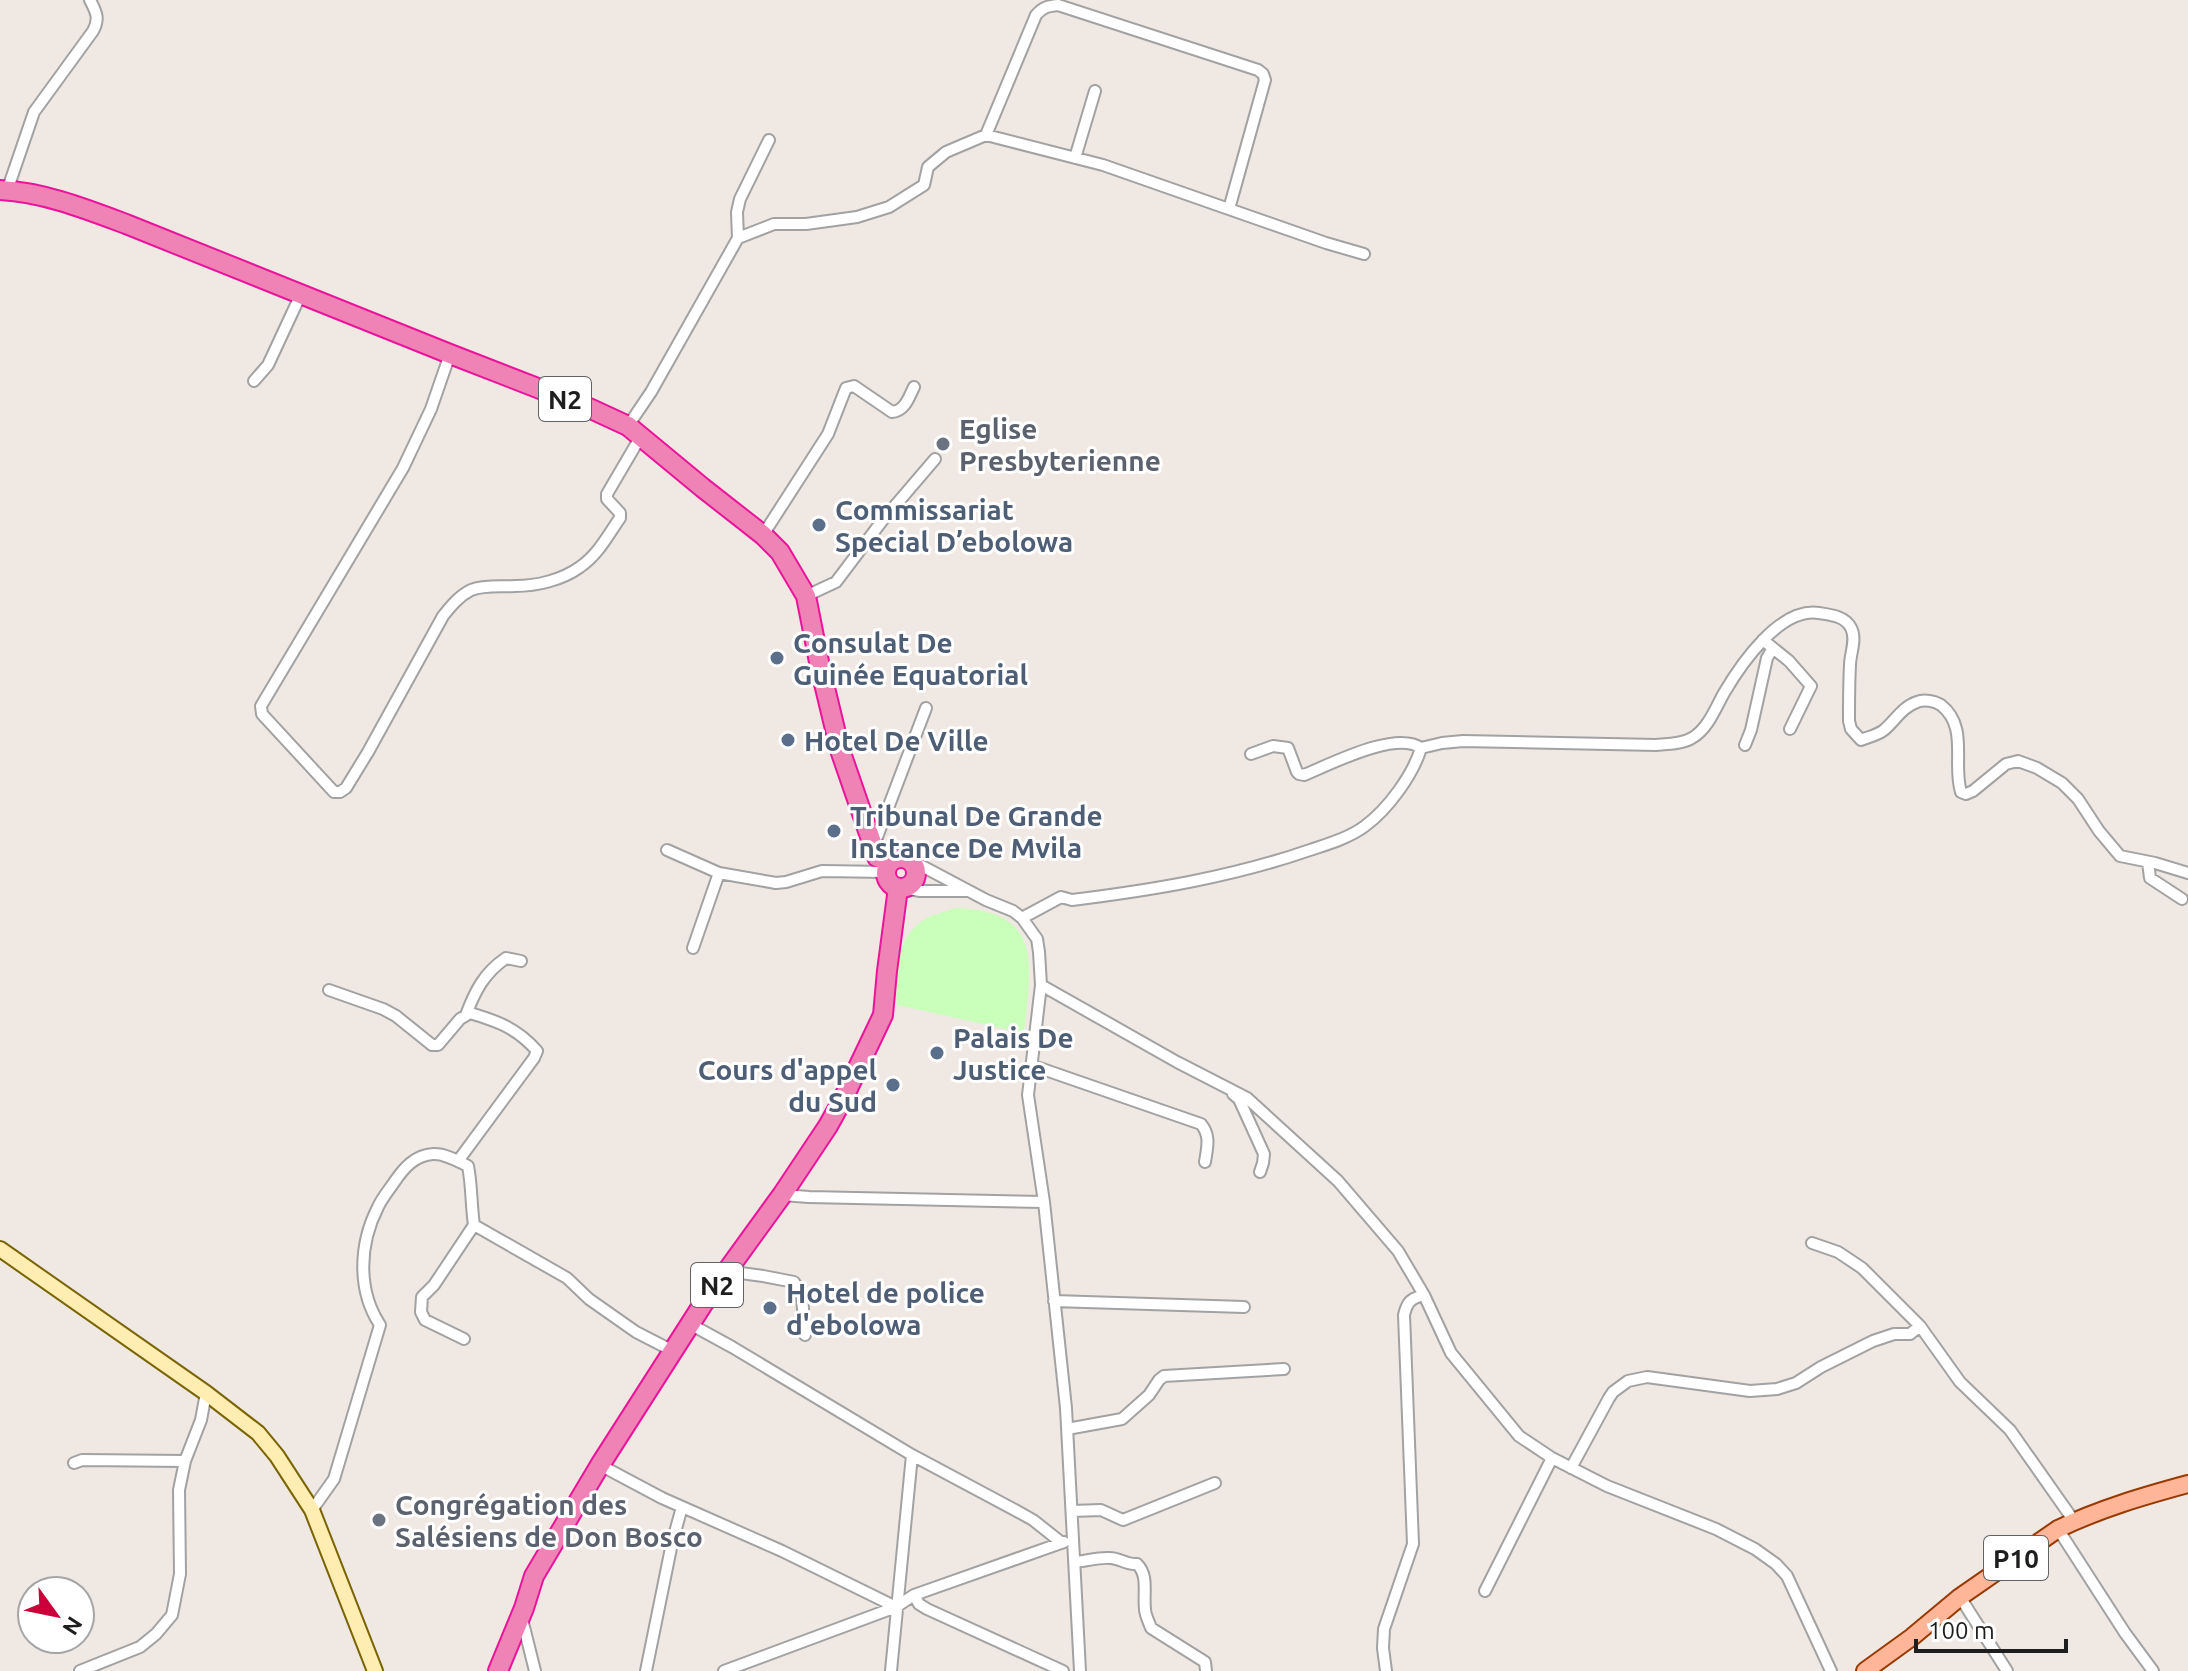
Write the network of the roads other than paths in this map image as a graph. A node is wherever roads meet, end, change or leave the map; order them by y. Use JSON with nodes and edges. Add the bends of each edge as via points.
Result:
{"nodes":[{"id":1,"x":90,"y":0,"type":"edge"},
{"id":2,"x":1095,"y":91,"type":"dead end"},
{"id":3,"x":986,"y":135,"type":"junction"},
{"id":4,"x":769,"y":140,"type":"dead end"},
{"id":5,"x":1075,"y":158,"type":"junction"},
{"id":6,"x":4,"y":191,"type":"edge"},
{"id":7,"x":1229,"y":209,"type":"junction"},
{"id":8,"x":738,"y":238,"type":"junction"},
{"id":9,"x":1364,"y":254,"type":"dead end"},
{"id":10,"x":301,"y":294,"type":"junction"},
{"id":11,"x":450,"y":354,"type":"junction"},
{"id":12,"x":254,"y":381,"type":"dead end"},
{"id":13,"x":914,"y":387,"type":"dead end"},
{"id":14,"x":634,"y":431,"type":"junction"},
{"id":15,"x":935,"y":459,"type":"dead end"},
{"id":16,"x":763,"y":535,"type":"junction"},
{"id":17,"x":806,"y":596,"type":"junction"},
{"id":18,"x":1763,"y":640,"type":"junction"},
{"id":19,"x":1773,"y":648,"type":"junction"},
{"id":20,"x":926,"y":708,"type":"dead end"},
{"id":21,"x":1790,"y":729,"type":"dead end"},
{"id":22,"x":1745,"y":745,"type":"dead end"},
{"id":23,"x":1421,"y":748,"type":"junction"},
{"id":24,"x":1251,"y":754,"type":"dead end"},
{"id":25,"x":874,"y":847,"type":"junction"},
{"id":26,"x":667,"y":850,"type":"dead end"},
{"id":27,"x":2148,"y":862,"type":"junction"},
{"id":28,"x":913,"y":864,"type":"junction"},
{"id":29,"x":889,"y":867,"type":"junction"},
{"id":30,"x":719,"y":873,"type":"junction"},
{"id":31,"x":2188,"y":873,"type":"edge"},
{"id":32,"x":901,"y":888,"type":"junction"},
{"id":33,"x":968,"y":891,"type":"junction"},
{"id":34,"x":2182,"y":899,"type":"dead end"},
{"id":35,"x":1022,"y":918,"type":"junction"},
{"id":36,"x":693,"y":948,"type":"dead end"},
{"id":37,"x":521,"y":961,"type":"dead end"},
{"id":38,"x":1041,"y":985,"type":"junction"},
{"id":39,"x":329,"y":990,"type":"dead end"},
{"id":40,"x":466,"y":1015,"type":"junction"},
{"id":41,"x":1031,"y":1065,"type":"junction"},
{"id":42,"x":1223,"y":1084,"type":"junction"},
{"id":43,"x":458,"y":1161,"type":"junction"},
{"id":44,"x":1205,"y":1162,"type":"dead end"},
{"id":45,"x":1260,"y":1172,"type":"dead end"},
{"id":46,"x":782,"y":1195,"type":"junction"},
{"id":47,"x":1044,"y":1202,"type":"junction"},
{"id":48,"x":474,"y":1225,"type":"junction"},
{"id":49,"x":1812,"y":1243,"type":"dead end"},
{"id":50,"x":0,"y":1249,"type":"edge"},
{"id":51,"x":726,"y":1271,"type":"junction"},
{"id":52,"x":1424,"y":1295,"type":"junction"},
{"id":53,"x":1054,"y":1301,"type":"junction"},
{"id":54,"x":1244,"y":1307,"type":"dead end"},
{"id":55,"x":690,"y":1324,"type":"junction"},
{"id":56,"x":1920,"y":1326,"type":"junction"},
{"id":57,"x":805,"y":1335,"type":"dead end"},
{"id":58,"x":464,"y":1339,"type":"dead end"},
{"id":59,"x":673,"y":1351,"type":"junction"},
{"id":60,"x":1284,"y":1369,"type":"dead end"},
{"id":61,"x":206,"y":1393,"type":"junction"},
{"id":62,"x":1067,"y":1429,"type":"junction"},
{"id":63,"x":912,"y":1455,"type":"junction"},
{"id":64,"x":1552,"y":1458,"type":"junction"},
{"id":65,"x":185,"y":1461,"type":"junction"},
{"id":66,"x":74,"y":1463,"type":"dead end"},
{"id":67,"x":600,"y":1465,"type":"junction"},
{"id":68,"x":1571,"y":1468,"type":"junction"},
{"id":69,"x":1215,"y":1483,"type":"dead end"},
{"id":70,"x":2188,"y":1484,"type":"edge"},
{"id":71,"x":682,"y":1507,"type":"junction"},
{"id":72,"x":312,"y":1510,"type":"junction"},
{"id":73,"x":1072,"y":1511,"type":"junction"},
{"id":74,"x":2074,"y":1521,"type":"junction"},
{"id":75,"x":2058,"y":1529,"type":"junction"},
{"id":76,"x":1074,"y":1539,"type":"junction"},
{"id":77,"x":1062,"y":1543,"type":"junction"},
{"id":78,"x":1075,"y":1562,"type":"junction"},
{"id":79,"x":1485,"y":1591,"type":"dead end"},
{"id":80,"x":914,"y":1595,"type":"junction"},
{"id":81,"x":1960,"y":1597,"type":"junction"},
{"id":82,"x":896,"y":1607,"type":"junction"},
{"id":83,"x":521,"y":1616,"type":"junction"},
{"id":84,"x":2147,"y":1669,"type":"edge"},
{"id":85,"x":80,"y":1671,"type":"edge"},
{"id":86,"x":375,"y":1671,"type":"edge"},
{"id":87,"x":498,"y":1671,"type":"edge"},
{"id":88,"x":535,"y":1671,"type":"edge"},
{"id":89,"x":646,"y":1671,"type":"edge"},
{"id":90,"x":724,"y":1671,"type":"edge"},
{"id":91,"x":891,"y":1671,"type":"edge"},
{"id":92,"x":1063,"y":1671,"type":"edge"},
{"id":93,"x":1080,"y":1671,"type":"edge"},
{"id":94,"x":1206,"y":1671,"type":"edge"},
{"id":95,"x":1386,"y":1671,"type":"edge"},
{"id":96,"x":1831,"y":1671,"type":"edge"},
{"id":97,"x":1865,"y":1671,"type":"edge"},
{"id":98,"x":2007,"y":1671,"type":"edge"}],
"edges":[{"from":1,"to":6,"type":"street","via":[[98,22],[34,112]]},
{"from":2,"to":5,"type":"street"},
{"from":3,"to":5,"type":"street"},
{"from":3,"to":7,"type":"street","via":[[1036,15],[1058,5],[1263,74]]},
{"from":3,"to":8,"type":"street","via":[[946,152],[928,167],[924,185],[889,207],[847,219],[774,224]]},
{"from":4,"to":8,"type":"street","via":[[740,199]]},
{"from":5,"to":7,"type":"street"},
{"from":6,"to":10,"type":"highway","number":"N2","via":[[76,205]]},
{"from":7,"to":9,"type":"street"},
{"from":8,"to":14,"type":"street"},
{"from":10,"to":11,"type":"highway","number":"N2"},
{"from":10,"to":12,"type":"street","via":[[268,365]]},
{"from":11,"to":14,"type":"highway","number":"N2"},
{"from":11,"to":14,"type":"street","via":[[403,468],[261,706],[262,714],[334,792],[346,788],[457,599],[483,587],[553,581],[595,554],[620,518],[607,494]]},
{"from":13,"to":16,"type":"street","via":[[898,412],[854,386],[846,388],[828,434]]},
{"from":14,"to":16,"type":"highway","number":"N2"},
{"from":15,"to":17,"type":"street","via":[[836,582]]},
{"from":16,"to":17,"type":"highway","number":"N2","via":[[780,552]]},
{"from":17,"to":25,"type":"highway","number":"N2","via":[[840,750]]},
{"from":18,"to":19,"type":"street"},
{"from":18,"to":23,"type":"street","via":[[1709,721],[1694,737],[1679,742],[1463,741]]},
{"from":18,"to":27,"type":"street","via":[[1786,621],[1812,612],[1838,616],[1851,627],[1849,721],[1861,740],[1884,731],[1896,715],[1919,701],[1937,701],[1957,728],[1961,792],[1973,791],[2006,764],[2018,761],[2037,768],[2078,799],[2120,856]]},
{"from":19,"to":21,"type":"street","via":[[1811,686]]},
{"from":19,"to":22,"type":"street"},
{"from":20,"to":25,"type":"street"},
{"from":23,"to":24,"type":"street","via":[[1413,742],[1375,745],[1304,775],[1297,772],[1288,748],[1273,746]]},
{"from":23,"to":35,"type":"street","via":[[1413,770],[1384,808],[1354,833],[1281,860],[1188,884],[1072,900],[1061,897]]},
{"from":25,"to":29,"type":"highway","number":"N2"},
{"from":26,"to":30,"type":"street"},
{"from":27,"to":31,"type":"street"},
{"from":27,"to":34,"type":"street","via":[[2150,878]]},
{"from":28,"to":29,"type":"highway","via":[[903,858]]},
{"from":28,"to":32,"type":"highway","number":"N2","via":[[916,876]]},
{"from":28,"to":33,"type":"street"},
{"from":29,"to":30,"type":"street","via":[[822,871],[776,883]]},
{"from":29,"to":32,"type":"highway","number":"N2","via":[[889,882]]},
{"from":30,"to":36,"type":"street"},
{"from":32,"to":33,"type":"street"},
{"from":32,"to":46,"type":"highway","number":"N2","via":[[883,1015],[828,1126]]},
{"from":33,"to":35,"type":"street"},
{"from":35,"to":38,"type":"street","via":[[1037,939]]},
{"from":37,"to":40,"type":"street","via":[[506,958],[492,968],[475,990]]},
{"from":38,"to":41,"type":"street"},
{"from":38,"to":42,"type":"street"},
{"from":39,"to":40,"type":"street","via":[[383,1009],[435,1046]]},
{"from":40,"to":43,"type":"street","via":[[501,1022],[537,1051]]},
{"from":41,"to":44,"type":"street","via":[[1201,1124],[1209,1140]]},
{"from":41,"to":47,"type":"street","via":[[1028,1095]]},
{"from":42,"to":45,"type":"street","via":[[1239,1099],[1264,1154]]},
{"from":42,"to":52,"type":"street","via":[[1247,1098],[1338,1181],[1398,1251]]},
{"from":43,"to":48,"type":"street","via":[[468,1166]]},
{"from":43,"to":72,"type":"street","via":[[435,1153],[418,1157],[378,1206],[363,1265],[364,1288],[380,1325],[334,1479]]},
{"from":46,"to":47,"type":"street"},
{"from":46,"to":51,"type":"highway","number":"N2"},
{"from":47,"to":53,"type":"street"},
{"from":48,"to":58,"type":"street","via":[[422,1297],[425,1320]]},
{"from":48,"to":59,"type":"street","via":[[567,1278],[636,1332]]},
{"from":49,"to":56,"type":"street","via":[[1862,1268]]},
{"from":50,"to":61,"type":"main road"},
{"from":51,"to":55,"type":"highway","number":"N2"},
{"from":51,"to":57,"type":"street","via":[[794,1282],[802,1296]]},
{"from":52,"to":64,"type":"street","via":[[1451,1353],[1476,1385],[1519,1436]]},
{"from":52,"to":95,"type":"street","via":[[1412,1298],[1404,1315],[1413,1544],[1384,1629]]},
{"from":53,"to":54,"type":"street"},
{"from":53,"to":62,"type":"street"},
{"from":55,"to":59,"type":"highway","number":"N2"},
{"from":55,"to":63,"type":"street"},
{"from":56,"to":68,"type":"street","via":[[1910,1334],[1873,1341],[1777,1389],[1750,1391],[1647,1377],[1628,1381],[1609,1398]]},
{"from":56,"to":74,"type":"street","via":[[1960,1382],[2010,1430]]},
{"from":59,"to":67,"type":"highway","number":"N2"},
{"from":60,"to":62,"type":"street","via":[[1164,1376],[1122,1419]]},
{"from":61,"to":65,"type":"street"},
{"from":61,"to":72,"type":"main road","via":[[258,1433]]},
{"from":62,"to":73,"type":"street"},
{"from":63,"to":77,"type":"street","via":[[1033,1520]]},
{"from":63,"to":82,"type":"street"},
{"from":64,"to":68,"type":"street"},
{"from":64,"to":79,"type":"street"},
{"from":65,"to":66,"type":"street"},
{"from":65,"to":85,"type":"street","via":[[179,1490],[180,1574],[172,1615],[140,1647]]},
{"from":67,"to":71,"type":"street"},
{"from":67,"to":83,"type":"highway","number":"N2","via":[[534,1576]]},
{"from":68,"to":96,"type":"street","via":[[1716,1529],[1776,1564],[1795,1590]]},
{"from":69,"to":73,"type":"street","via":[[1123,1520],[1101,1510]]},
{"from":70,"to":74,"type":"main road","number":"P10"},
{"from":71,"to":82,"type":"street"},
{"from":71,"to":89,"type":"street"},
{"from":72,"to":86,"type":"main road"},
{"from":73,"to":76,"type":"street"},
{"from":74,"to":75,"type":"main road","number":"P10"},
{"from":75,"to":81,"type":"main road","number":"P10"},
{"from":75,"to":84,"type":"street"},
{"from":76,"to":77,"type":"street"},
{"from":76,"to":78,"type":"street"},
{"from":77,"to":80,"type":"street"},
{"from":78,"to":93,"type":"street"},
{"from":78,"to":94,"type":"street","via":[[1108,1557],[1137,1564],[1151,1628],[1205,1662]]},
{"from":80,"to":82,"type":"street"},
{"from":80,"to":92,"type":"street","via":[[927,1609]]},
{"from":81,"to":97,"type":"main road","number":"P10"},
{"from":81,"to":98,"type":"street"},
{"from":82,"to":90,"type":"street"},
{"from":82,"to":91,"type":"street"},
{"from":83,"to":87,"type":"highway","number":"N2"},
{"from":83,"to":88,"type":"street"}]}
